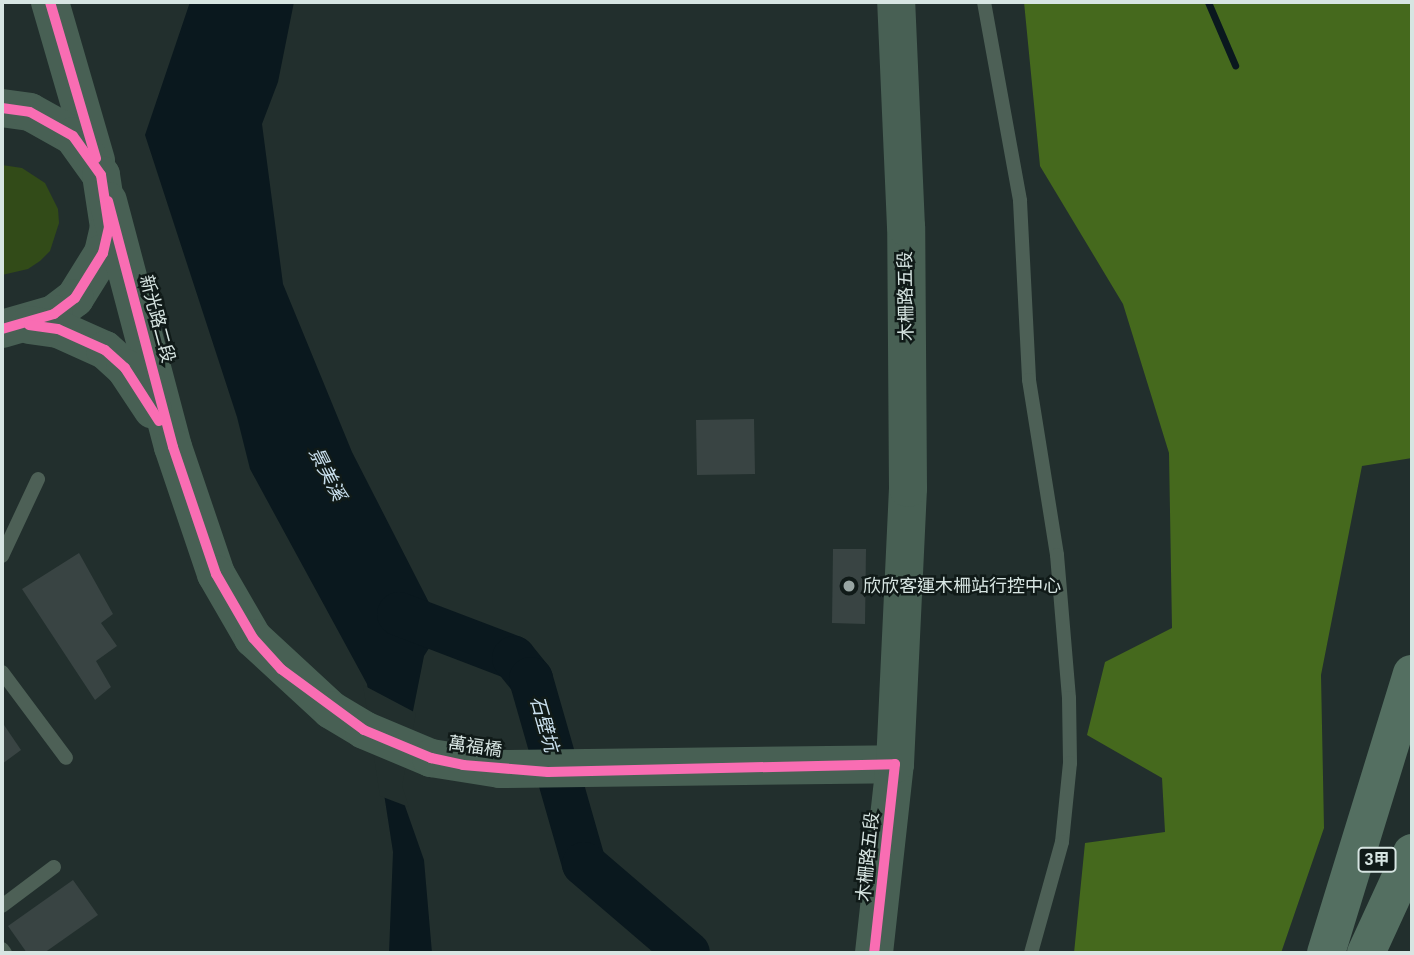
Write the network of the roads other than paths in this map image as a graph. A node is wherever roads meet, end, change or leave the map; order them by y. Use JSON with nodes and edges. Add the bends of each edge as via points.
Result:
{"nodes":[{"id":1,"x":50,"y":2,"type":"edge"},
{"id":2,"x":888,"y":2,"type":"edge"},
{"id":3,"x":897,"y":2,"type":"edge"},
{"id":4,"x":985,"y":2,"type":"edge"},
{"id":5,"x":897,"y":57,"type":"junction"},
{"id":6,"x":2,"y":108,"type":"edge"},
{"id":7,"x":104,"y":188,"type":"junction"},
{"id":8,"x":9,"y":329,"type":"edge"},
{"id":9,"x":173,"y":447,"type":"junction"},
{"id":10,"x":38,"y":479,"type":"dead end"},
{"id":11,"x":2,"y":556,"type":"edge"},
{"id":12,"x":216,"y":575,"type":"joint"},
{"id":13,"x":2,"y":672,"type":"edge"},
{"id":14,"x":1412,"y":674,"type":"edge"},
{"id":15,"x":66,"y":758,"type":"dead end"},
{"id":16,"x":895,"y":764,"type":"junction"},
{"id":17,"x":1412,"y":765,"type":"edge"},
{"id":18,"x":1412,"y":853,"type":"edge"},
{"id":19,"x":54,"y":867,"type":"dead end"},
{"id":20,"x":2,"y":906,"type":"edge"},
{"id":21,"x":1412,"y":916,"type":"edge"},
{"id":22,"x":2,"y":949,"type":"edge"},
{"id":23,"x":5,"y":953,"type":"edge"},
{"id":24,"x":874,"y":953,"type":"edge"},
{"id":25,"x":1031,"y":953,"type":"edge"},
{"id":26,"x":1326,"y":953,"type":"edge"},
{"id":27,"x":1335,"y":953,"type":"edge"},
{"id":28,"x":1366,"y":953,"type":"edge"},
{"id":29,"x":1392,"y":953,"type":"edge"}],
"edges":[{"from":1,"to":7,"type":"street","name":"新光路二段"},
{"from":2,"to":5,"type":"street","name":"木柵路五段"},
{"from":3,"to":5,"type":"street","name":"木柵路五段"},
{"from":4,"to":25,"type":"lane","via":[[1020,201],[1029,380],[1056,555],[1069,698],[1062,842]]},
{"from":5,"to":16,"type":"street","name":"木柵路五段","via":[[905,227],[908,488]]},
{"from":6,"to":7,"type":"street","via":[[53,122],[73,136]]},
{"from":7,"to":8,"type":"street","via":[[106,240],[92,277],[64,306]]},
{"from":7,"to":9,"type":"street","name":"新光路二段"},
{"from":8,"to":9,"type":"street","name":"新光路二段","via":[[58,329],[106,350],[140,388]]},
{"from":9,"to":12,"type":"street","name":"新光路二段"},
{"from":10,"to":11,"type":"lane"},
{"from":12,"to":16,"type":"street","name":"萬福橋","via":[[253,638],[307,691],[364,730],[431,758],[548,772]]},
{"from":13,"to":15,"type":"lane"},
{"from":14,"to":26,"type":"highway"},
{"from":16,"to":24,"type":"street","name":"木柵路五段"},
{"from":17,"to":27,"type":"highway","number":"3甲","via":[[1386,840]]},
{"from":18,"to":28,"type":"highway","number":"3甲"},
{"from":19,"to":20,"type":"lane"},
{"from":21,"to":29,"type":"highway"},
{"from":22,"to":23,"type":"lane"}]}
